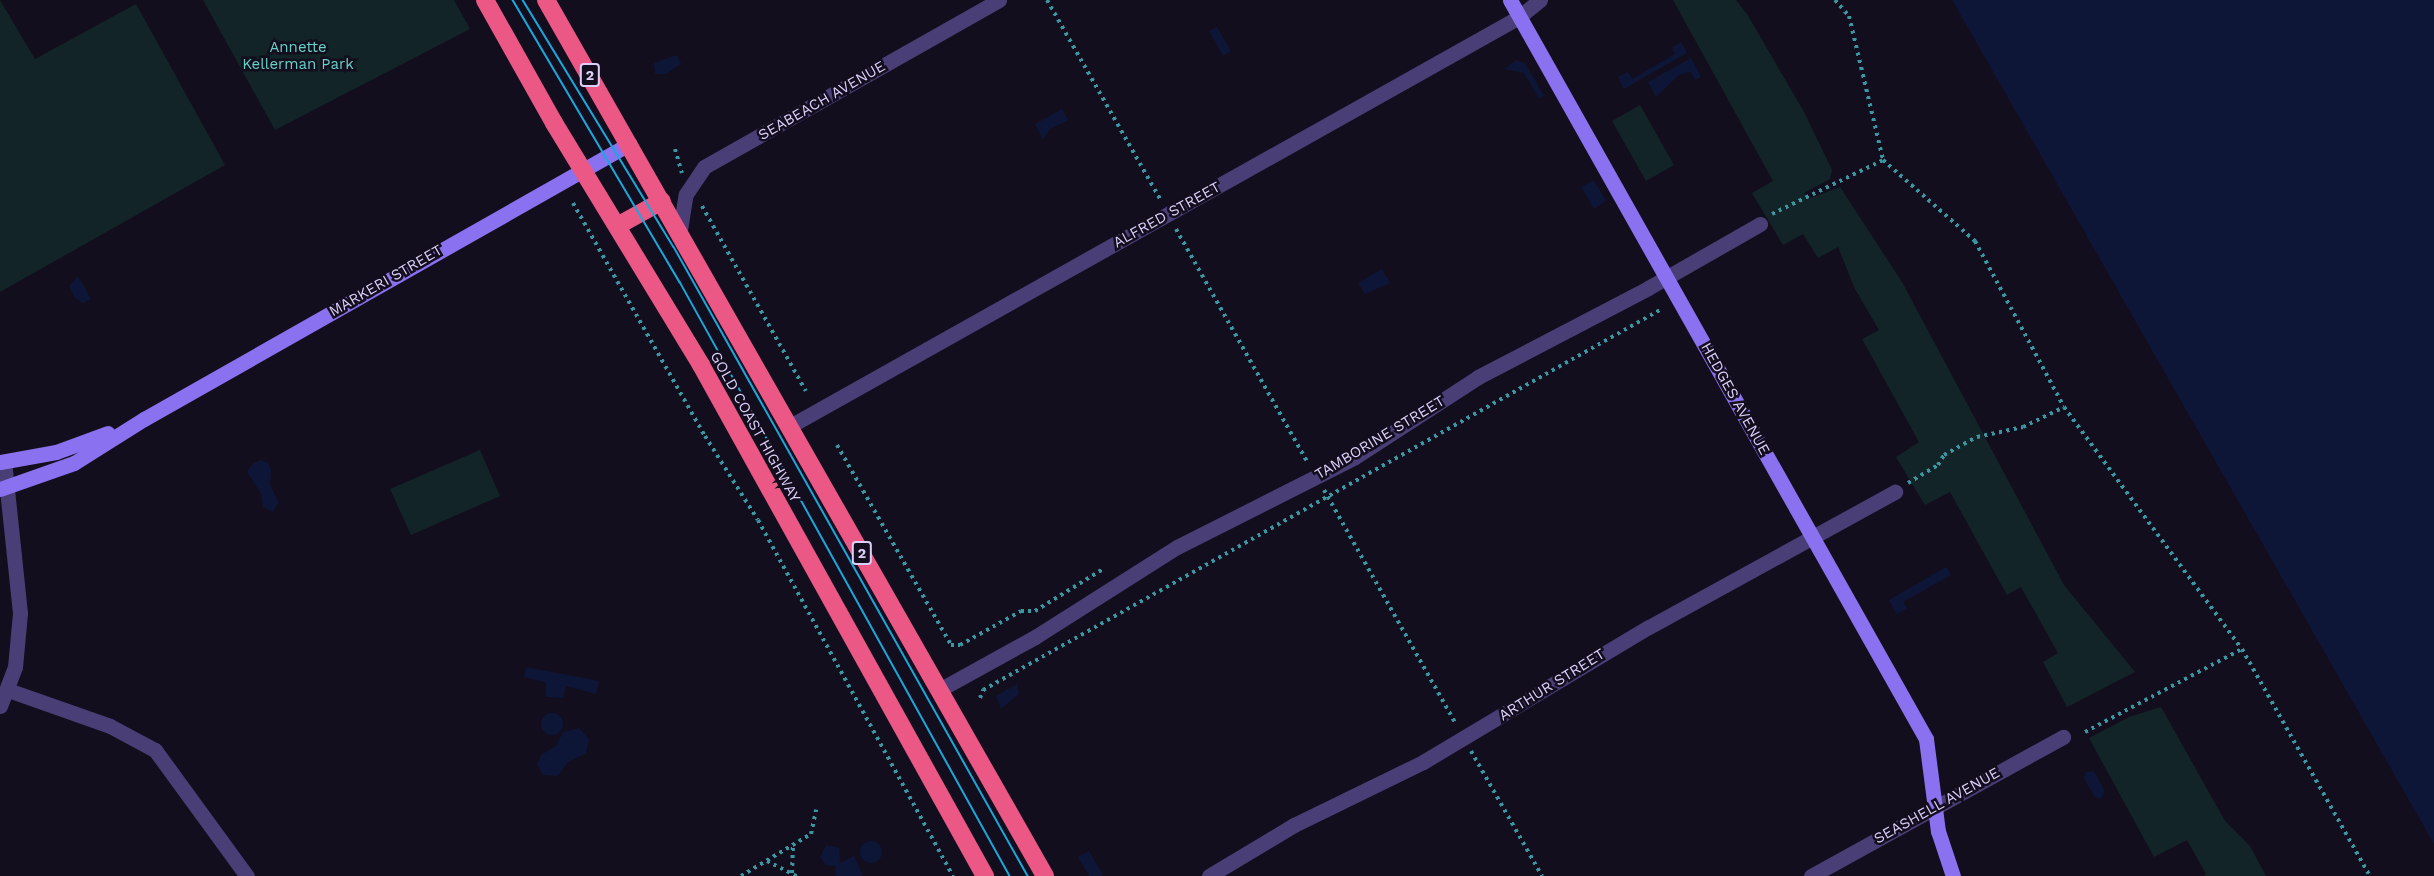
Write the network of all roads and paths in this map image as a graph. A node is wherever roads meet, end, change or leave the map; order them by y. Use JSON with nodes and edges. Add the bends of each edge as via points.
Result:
{"nodes":[{"id":1,"x":485,"y":0,"type":"edge"},
{"id":2,"x":546,"y":0,"type":"edge"},
{"id":3,"x":999,"y":0,"type":"edge"},
{"id":4,"x":1047,"y":0,"type":"edge"},
{"id":5,"x":1510,"y":0,"type":"edge"},
{"id":6,"x":1540,"y":0,"type":"edge"},
{"id":7,"x":1835,"y":0,"type":"edge"},
{"id":8,"x":1519,"y":17,"type":"junction"},
{"id":9,"x":629,"y":144,"type":"junction"},
{"id":10,"x":675,"y":149,"type":"dead end"},
{"id":11,"x":1883,"y":160,"type":"junction"},
{"id":12,"x":582,"y":170,"type":"junction"},
{"id":13,"x":682,"y":173,"type":"dead end"},
{"id":14,"x":662,"y":201,"type":"junction"},
{"id":15,"x":700,"y":202,"type":"dead end"},
{"id":16,"x":573,"y":203,"type":"dead end"},
{"id":17,"x":1777,"y":212,"type":"dead end"},
{"id":18,"x":1168,"y":214,"type":"junction"},
{"id":19,"x":1760,"y":224,"type":"dead end"},
{"id":20,"x":619,"y":225,"type":"junction"},
{"id":21,"x":680,"y":230,"type":"junction"},
{"id":22,"x":1666,"y":278,"type":"junction"},
{"id":23,"x":1660,"y":310,"type":"dead end"},
{"id":24,"x":806,"y":390,"type":"dead end"},
{"id":25,"x":2064,"y":407,"type":"junction"},
{"id":26,"x":144,"y":418,"type":"junction"},
{"id":27,"x":790,"y":426,"type":"junction"},
{"id":28,"x":837,"y":445,"type":"dead end"},
{"id":29,"x":2,"y":462,"type":"edge"},
{"id":30,"x":1317,"y":478,"type":"junction"},
{"id":31,"x":4,"y":489,"type":"edge"},
{"id":32,"x":1895,"y":492,"type":"joint"},
{"id":33,"x":1327,"y":496,"type":"junction"},
{"id":34,"x":1813,"y":540,"type":"junction"},
{"id":35,"x":1103,"y":569,"type":"dead end"},
{"id":36,"x":2242,"y":649,"type":"junction"},
{"id":37,"x":8,"y":690,"type":"junction"},
{"id":38,"x":939,"y":690,"type":"junction"},
{"id":39,"x":980,"y":698,"type":"dead end"},
{"id":40,"x":0,"y":706,"type":"edge"},
{"id":41,"x":2085,"y":732,"type":"dead end"},
{"id":42,"x":2063,"y":736,"type":"dead end"},
{"id":43,"x":1464,"y":738,"type":"junction"},
{"id":44,"x":1935,"y":807,"type":"junction"},
{"id":45,"x":816,"y":810,"type":"dead end"},
{"id":46,"x":793,"y":847,"type":"junction"},
{"id":47,"x":767,"y":861,"type":"junction"},
{"id":48,"x":795,"y":875,"type":"edge"},
{"id":49,"x":247,"y":876,"type":"edge"},
{"id":50,"x":741,"y":876,"type":"edge"},
{"id":51,"x":953,"y":876,"type":"edge"},
{"id":52,"x":986,"y":876,"type":"edge"},
{"id":53,"x":1044,"y":876,"type":"edge"},
{"id":54,"x":1209,"y":876,"type":"edge"},
{"id":55,"x":1542,"y":876,"type":"edge"},
{"id":56,"x":1811,"y":876,"type":"edge"},
{"id":57,"x":1953,"y":876,"type":"edge"},
{"id":58,"x":2370,"y":876,"type":"edge"}],
"edges":[{"from":1,"to":12,"type":"highway","name":"GOLD COAST HIGHWAY"},
{"from":2,"to":9,"type":"highway","name":"GOLD COAST HIGHWAY","number":"2"},
{"from":3,"to":21,"type":"street","name":"SEABEACH AVENUE","via":[[704,167],[686,195]]},
{"from":4,"to":18,"type":"path"},
{"from":5,"to":8,"type":"street","name":"HEDGES AVENUE"},
{"from":6,"to":8,"type":"street","name":"ALFRED STREET"},
{"from":7,"to":11,"type":"path","via":[[1850,16]]},
{"from":8,"to":18,"type":"street","name":"ALFRED STREET"},
{"from":8,"to":22,"type":"street","name":"HEDGES AVENUE"},
{"from":9,"to":12,"type":"street","name":"MARKERI STREET"},
{"from":9,"to":14,"type":"highway","name":"GOLD COAST HIGHWAY","number":"2"},
{"from":10,"to":13,"type":"path"},
{"from":11,"to":17,"type":"path"},
{"from":11,"to":25,"type":"path","via":[[1975,241]]},
{"from":12,"to":20,"type":"highway","name":"GOLD COAST HIGHWAY"},
{"from":12,"to":26,"type":"street","name":"MARKERI STREET"},
{"from":14,"to":20,"type":"highway"},
{"from":14,"to":21,"type":"highway","name":"GOLD COAST HIGHWAY","number":"2"},
{"from":15,"to":24,"type":"path"},
{"from":16,"to":51,"type":"path","via":[[705,436],[758,520]]},
{"from":18,"to":27,"type":"street","name":"ALFRED STREET"},
{"from":18,"to":30,"type":"path"},
{"from":19,"to":22,"type":"street","name":"TAMBORINE STREET"},
{"from":20,"to":52,"type":"highway","name":"GOLD COAST HIGHWAY"},
{"from":21,"to":27,"type":"highway","name":"GOLD COAST HIGHWAY","number":"2"},
{"from":22,"to":30,"type":"street","name":"TAMBORINE STREET","via":[[1487,372]]},
{"from":22,"to":34,"type":"street","name":"HEDGES AVENUE"},
{"from":23,"to":33,"type":"path"},
{"from":25,"to":32,"type":"path","via":[[2023,427],[1967,442]]},
{"from":25,"to":36,"type":"path"},
{"from":26,"to":29,"type":"street","name":"MARKERI STREET","via":[[77,446]]},
{"from":26,"to":31,"type":"street","name":"MARKERI STREET","via":[[74,463]]},
{"from":27,"to":38,"type":"highway","name":"GOLD COAST HIGHWAY","number":"2"},
{"from":28,"to":35,"type":"path","via":[[951,645],[960,645],[1021,611],[1035,611]]},
{"from":29,"to":31,"type":"street"},
{"from":30,"to":33,"type":"path"},
{"from":30,"to":38,"type":"street","name":"TAMBORINE STREET","via":[[1177,547],[1053,626]]},
{"from":31,"to":37,"type":"street","via":[[20,613],[19,644]]},
{"from":32,"to":34,"type":"street","name":"ARTHUR STREET"},
{"from":33,"to":39,"type":"path","via":[[983,690]]},
{"from":33,"to":43,"type":"path"},
{"from":34,"to":43,"type":"street","name":"ARTHUR STREET","via":[[1649,627]]},
{"from":34,"to":44,"type":"street","name":"HEDGES AVENUE","via":[[1926,739]]},
{"from":36,"to":41,"type":"path"},
{"from":36,"to":58,"type":"path"},
{"from":37,"to":40,"type":"street"},
{"from":37,"to":49,"type":"street","via":[[110,726],[155,750]]},
{"from":38,"to":53,"type":"highway","name":"GOLD COAST HIGHWAY","number":"2"},
{"from":42,"to":44,"type":"street","name":"SEASHELL AVENUE"},
{"from":43,"to":54,"type":"street","name":"ARTHUR STREET","via":[[1294,825]]},
{"from":43,"to":55,"type":"path"},
{"from":44,"to":56,"type":"street","name":"SEASHELL AVENUE"},
{"from":44,"to":57,"type":"street","name":"HEDGES AVENUE","via":[[1938,831]]},
{"from":45,"to":46,"type":"path","via":[[811,834]]},
{"from":46,"to":47,"type":"path"},
{"from":46,"to":48,"type":"path"},
{"from":47,"to":48,"type":"path"},
{"from":47,"to":50,"type":"path"}]}
